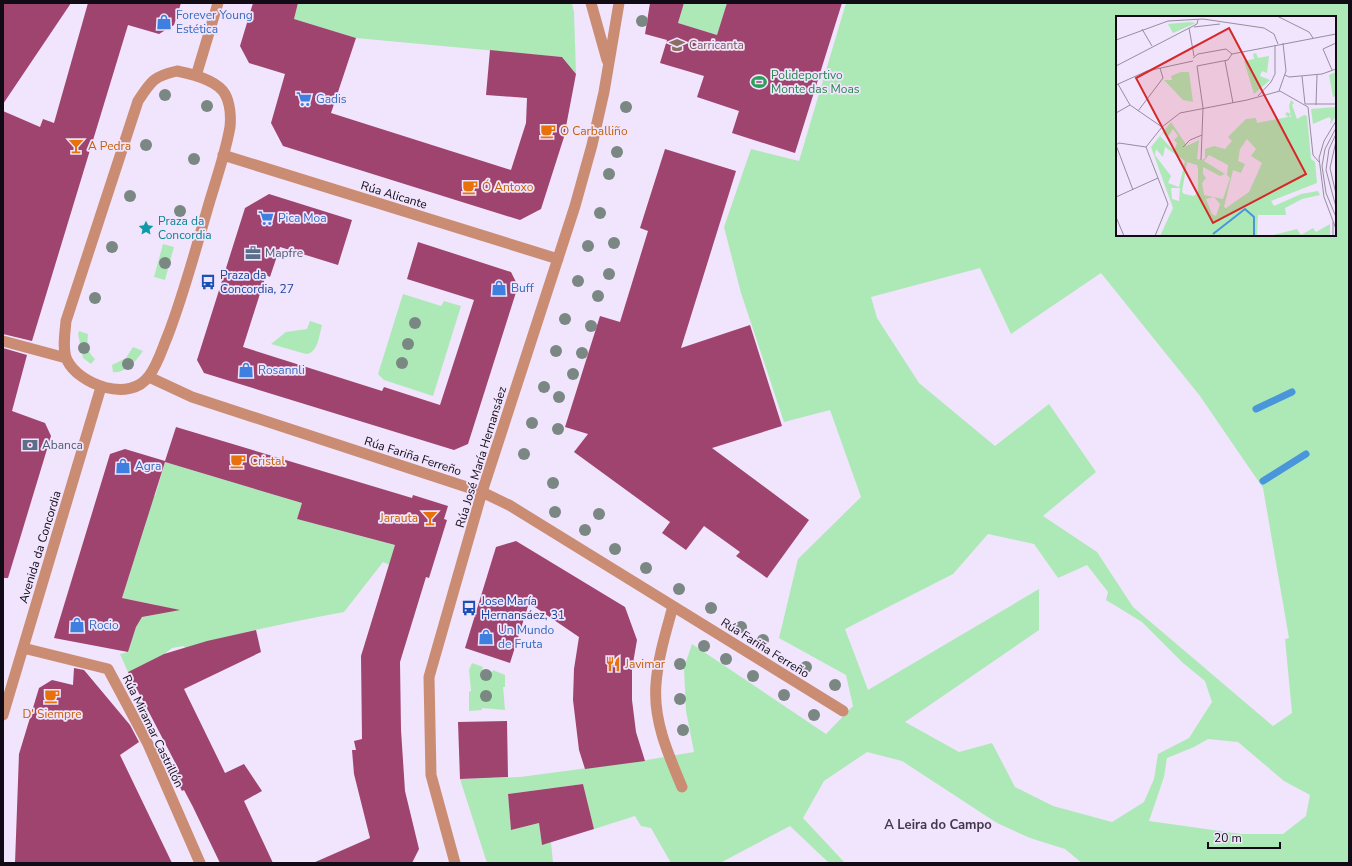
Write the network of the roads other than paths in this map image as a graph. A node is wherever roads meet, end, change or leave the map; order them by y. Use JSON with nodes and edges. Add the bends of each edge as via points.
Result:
{"nodes":[{"id":1,"x":218,"y":3,"type":"edge"},
{"id":2,"x":591,"y":3,"type":"edge"},
{"id":3,"x":619,"y":3,"type":"edge"},
{"id":4,"x":608,"y":63,"type":"junction"},
{"id":5,"x":196,"y":76,"type":"junction"},
{"id":6,"x":223,"y":155,"type":"junction"},
{"id":7,"x":558,"y":259,"type":"junction"},
{"id":8,"x":3,"y":341,"type":"edge"},
{"id":9,"x":66,"y":358,"type":"junction"},
{"id":10,"x":149,"y":378,"type":"junction"},
{"id":11,"x":102,"y":387,"type":"junction"},
{"id":12,"x":482,"y":492,"type":"junction"},
{"id":13,"x":673,"y":606,"type":"junction"},
{"id":14,"x":23,"y":648,"type":"junction"},
{"id":15,"x":843,"y":711,"type":"dead end"},
{"id":16,"x":3,"y":715,"type":"edge"},
{"id":17,"x":682,"y":786,"type":"dead end"},
{"id":18,"x":200,"y":863,"type":"edge"},
{"id":19,"x":455,"y":863,"type":"edge"}],
"edges":[{"from":1,"to":5,"type":"street"},
{"from":2,"to":4,"type":"street","name":"Rúa José María Hernansáez"},
{"from":3,"to":4,"type":"street","name":"Rúa José María Hernansáez"},
{"from":4,"to":7,"type":"street","name":"Rúa José María Hernansáez","via":[[592,145]]},
{"from":5,"to":6,"type":"street","via":[[225,94],[230,109],[230,126]]},
{"from":5,"to":9,"type":"street","via":[[177,71],[162,74],[151,81],[138,101],[66,321]]},
{"from":6,"to":7,"type":"street","name":"Rúa Alicante"},
{"from":6,"to":10,"type":"street","via":[[175,317]]},
{"from":7,"to":12,"type":"street","name":"Rúa José María Hernansáez"},
{"from":8,"to":9,"type":"street"},
{"from":9,"to":11,"type":"street","via":[[74,371]]},
{"from":10,"to":11,"type":"street","via":[[129,389]]},
{"from":10,"to":12,"type":"street","name":"Rúa Fariña Ferreño","via":[[192,397]]},
{"from":11,"to":14,"type":"street","name":"Avenida da Concordia"},
{"from":12,"to":13,"type":"street","name":"Rúa Fariña Ferreño","via":[[509,505]]},
{"from":12,"to":19,"type":"street","name":"Rúa José María Hernansáez","via":[[429,677],[431,774]]},
{"from":13,"to":15,"type":"street","name":"Rúa Fariña Ferreño"},
{"from":13,"to":17,"type":"street","via":[[656,684],[657,710],[663,739]]},
{"from":14,"to":16,"type":"street","name":"Avenida da Concordia"},
{"from":14,"to":18,"type":"street","name":"Rúa Miramar Castrillón","via":[[108,668],[148,744]]}]}
